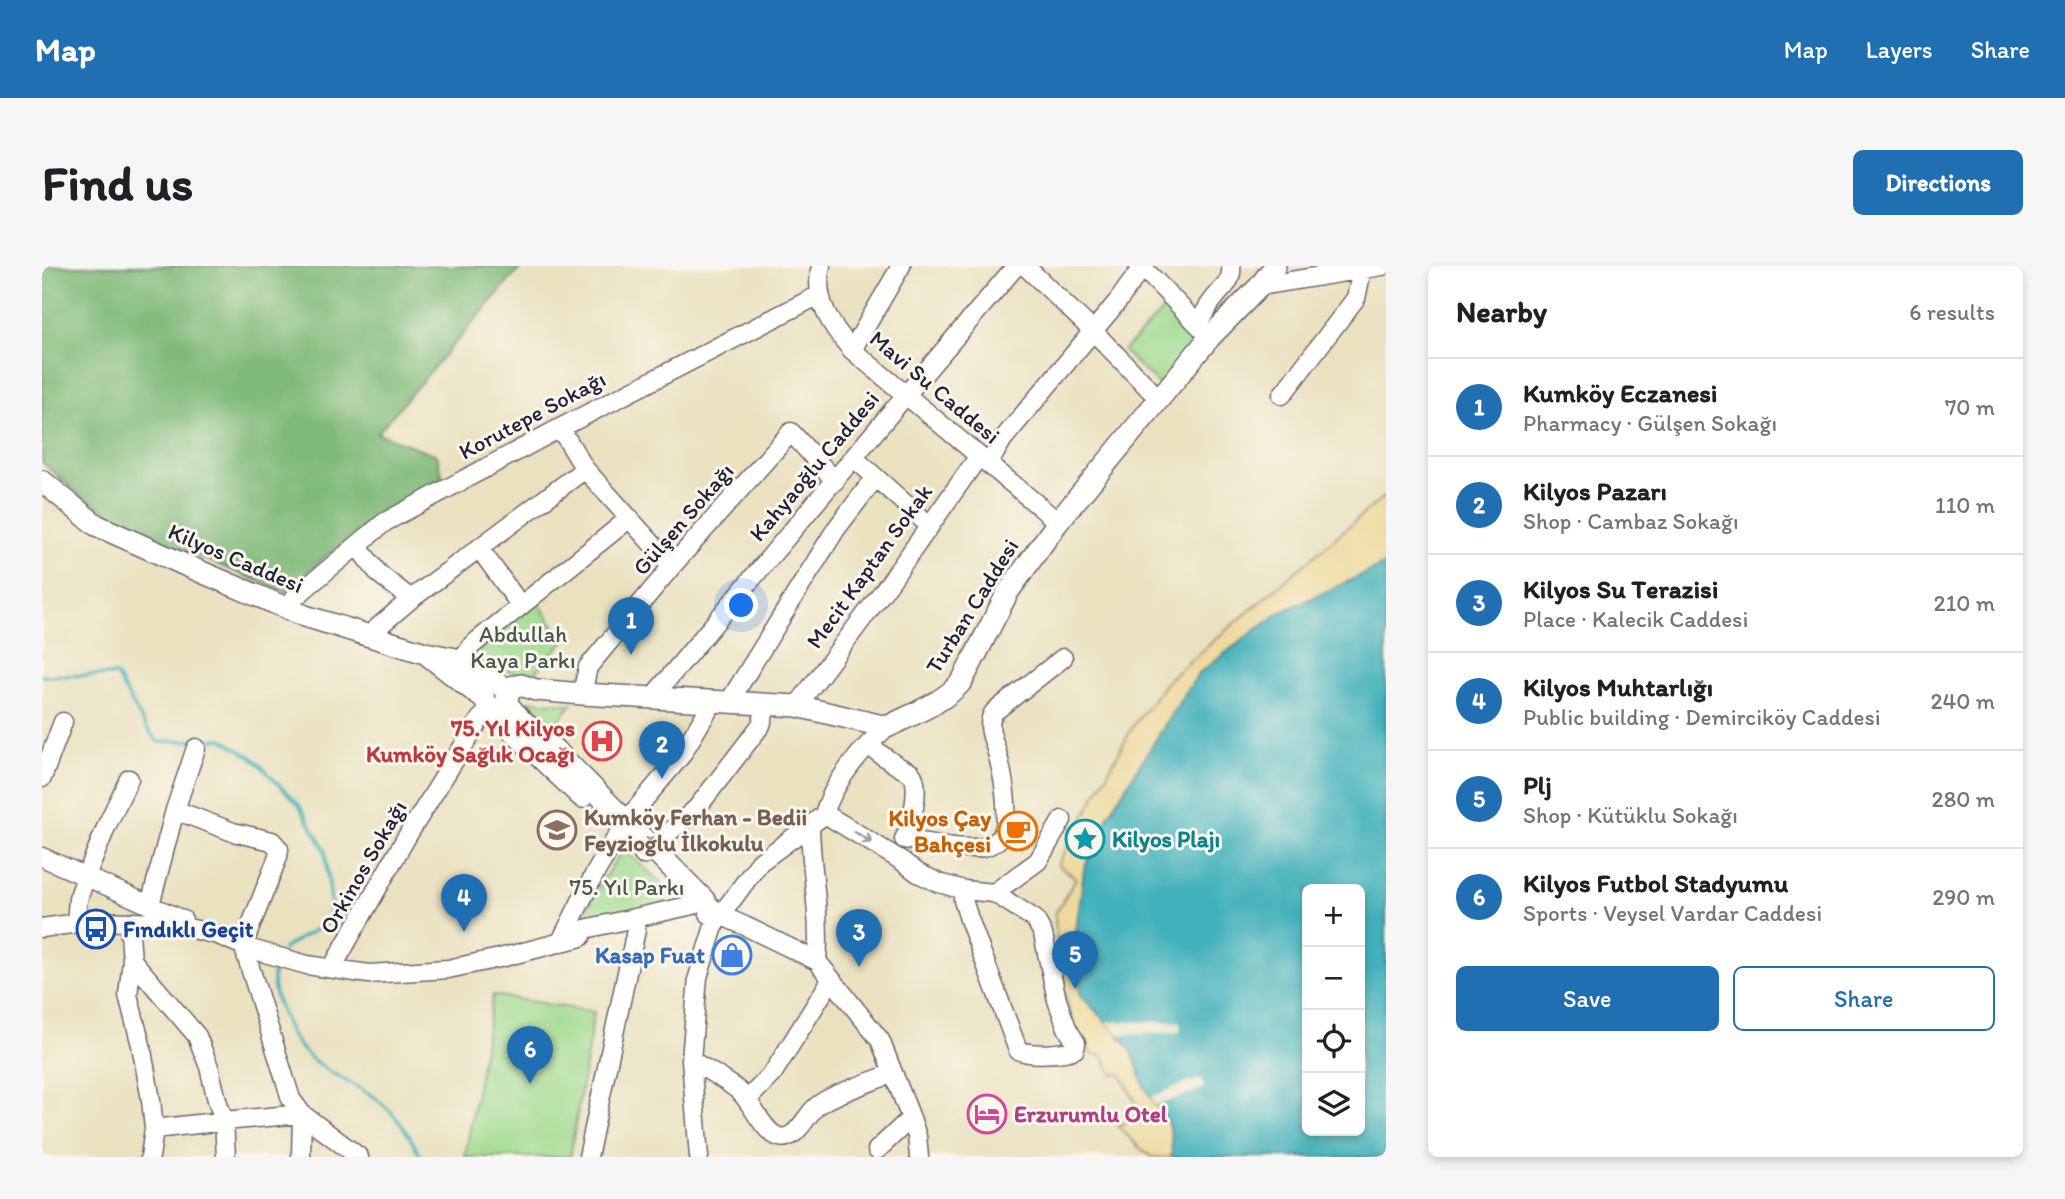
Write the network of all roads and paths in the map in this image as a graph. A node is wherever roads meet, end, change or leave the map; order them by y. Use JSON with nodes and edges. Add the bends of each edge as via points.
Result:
{"nodes":[{"id":1,"x":821,"y":266,"type":"edge"},
{"id":2,"x":901,"y":266,"type":"edge"},
{"id":3,"x":1016,"y":266,"type":"edge"},
{"id":4,"x":1025,"y":266,"type":"edge"},
{"id":5,"x":1231,"y":266,"type":"edge"},
{"id":6,"x":1275,"y":266,"type":"edge"},
{"id":7,"x":1382,"y":266,"type":"edge"},
{"id":8,"x":1142,"y":267,"type":"edge"},
{"id":9,"x":1362,"y":271,"type":"junction"},
{"id":10,"x":1260,"y":286,"type":"junction"},
{"id":11,"x":820,"y":295,"type":"junction"},
{"id":12,"x":1093,"y":331,"type":"junction"},
{"id":13,"x":1204,"y":331,"type":"junction"},
{"id":14,"x":852,"y":350,"type":"junction"},
{"id":15,"x":1282,"y":395,"type":"dead end"},
{"id":16,"x":905,"y":396,"type":"junction"},
{"id":17,"x":1159,"y":399,"type":"junction"},
{"id":18,"x":560,"y":428,"type":"junction"},
{"id":19,"x":854,"y":458,"type":"junction"},
{"id":20,"x":984,"y":460,"type":"junction"},
{"id":21,"x":585,"y":469,"type":"junction"},
{"id":22,"x":876,"y":478,"type":"junction"},
{"id":23,"x":42,"y":481,"type":"edge"},
{"id":24,"x":835,"y":481,"type":"junction"},
{"id":25,"x":629,"y":518,"type":"junction"},
{"id":26,"x":1058,"y":522,"type":"junction"},
{"id":27,"x":930,"y":526,"type":"junction"},
{"id":28,"x":357,"y":545,"type":"junction"},
{"id":29,"x":480,"y":548,"type":"junction"},
{"id":30,"x":672,"y":566,"type":"junction"},
{"id":31,"x":411,"y":599,"type":"junction"},
{"id":32,"x":521,"y":606,"type":"junction"},
{"id":33,"x":290,"y":610,"type":"junction"},
{"id":34,"x":370,"y":635,"type":"junction"},
{"id":35,"x":425,"y":653,"type":"junction"},
{"id":36,"x":1063,"y":658,"type":"dead end"},
{"id":37,"x":461,"y":660,"type":"junction"},
{"id":38,"x":582,"y":694,"type":"junction"},
{"id":39,"x":652,"y":699,"type":"junction"},
{"id":40,"x":495,"y":701,"type":"junction"},
{"id":41,"x":721,"y":702,"type":"junction"},
{"id":42,"x":767,"y":704,"type":"junction"},
{"id":43,"x":797,"y":706,"type":"junction"},
{"id":44,"x":63,"y":722,"type":"dead end"},
{"id":45,"x":887,"y":727,"type":"junction"},
{"id":46,"x":868,"y":745,"type":"junction"},
{"id":47,"x":197,"y":748,"type":"dead end"},
{"id":48,"x":42,"y":778,"type":"edge"},
{"id":49,"x":129,"y":779,"type":"dead end"},
{"id":50,"x":175,"y":810,"type":"junction"},
{"id":51,"x":824,"y":815,"type":"junction"},
{"id":52,"x":1062,"y":820,"type":"dead end"},
{"id":53,"x":623,"y":827,"type":"junction"},
{"id":54,"x":810,"y":827,"type":"junction"},
{"id":55,"x":904,"y":839,"type":"junction"},
{"id":56,"x":648,"y":852,"type":"junction"},
{"id":57,"x":42,"y":857,"type":"edge"},
{"id":58,"x":902,"y":861,"type":"junction"},
{"id":59,"x":86,"y":877,"type":"junction"},
{"id":60,"x":964,"y":890,"type":"junction"},
{"id":61,"x":994,"y":893,"type":"junction"},
{"id":62,"x":150,"y":905,"type":"junction"},
{"id":63,"x":699,"y":906,"type":"junction"},
{"id":64,"x":720,"y":915,"type":"junction"},
{"id":65,"x":129,"y":922,"type":"junction"},
{"id":66,"x":76,"y":923,"type":"junction"},
{"id":67,"x":635,"y":924,"type":"junction"},
{"id":68,"x":42,"y":928,"type":"edge"},
{"id":69,"x":218,"y":935,"type":"junction"},
{"id":70,"x":560,"y":943,"type":"junction"},
{"id":71,"x":249,"y":945,"type":"junction"},
{"id":72,"x":132,"y":960,"type":"junction"},
{"id":73,"x":817,"y":961,"type":"junction"},
{"id":74,"x":332,"y":968,"type":"junction"},
{"id":75,"x":831,"y":980,"type":"junction"},
{"id":76,"x":691,"y":1060,"type":"junction"},
{"id":77,"x":893,"y":1073,"type":"junction"},
{"id":78,"x":747,"y":1100,"type":"junction"},
{"id":79,"x":302,"y":1114,"type":"junction"},
{"id":80,"x":911,"y":1118,"type":"junction"},
{"id":81,"x":224,"y":1121,"type":"junction"},
{"id":82,"x":154,"y":1129,"type":"junction"},
{"id":83,"x":877,"y":1150,"type":"dead end"},
{"id":84,"x":592,"y":1152,"type":"edge"},
{"id":85,"x":150,"y":1157,"type":"edge"},
{"id":86,"x":226,"y":1157,"type":"edge"},
{"id":87,"x":301,"y":1157,"type":"edge"},
{"id":88,"x":359,"y":1157,"type":"edge"},
{"id":89,"x":699,"y":1157,"type":"edge"},
{"id":90,"x":919,"y":1157,"type":"edge"}],
"edges":[{"from":1,"to":11,"type":"street","name":"Mavi Su Caddesi"},
{"from":2,"to":14,"type":"street"},
{"from":3,"to":16,"type":"street","name":"Kahyaoğlu Caddesi"},
{"from":4,"to":12,"type":"street"},
{"from":5,"to":13,"type":"street","via":[[1228,284],[1212,300]]},
{"from":6,"to":10,"type":"main road","name":"Turban Caddesi"},
{"from":7,"to":9,"type":"street"},
{"from":8,"to":12,"type":"street","name":"Mecit Kaptan Sokak"},
{"from":8,"to":13,"type":"street"},
{"from":9,"to":10,"type":"street"},
{"from":9,"to":15,"type":"street","via":[[1356,298]]},
{"from":10,"to":13,"type":"main road","name":"Turban Caddesi"},
{"from":11,"to":14,"type":"street","name":"Mavi Su Caddesi","via":[[824,313]]},
{"from":11,"to":18,"type":"street","name":"Korutepe Sokağı"},
{"from":12,"to":17,"type":"street"},
{"from":12,"to":20,"type":"street","name":"Mecit Kaptan Sokak"},
{"from":13,"to":17,"type":"main road","name":"Turban Caddesi"},
{"from":14,"to":16,"type":"street","name":"Mavi Su Caddesi"},
{"from":16,"to":19,"type":"street","name":"Kahyaoğlu Caddesi"},
{"from":16,"to":20,"type":"street","name":"Mavi Su Caddesi"},
{"from":17,"to":26,"type":"main road","name":"Turban Caddesi"},
{"from":18,"to":21,"type":"street"},
{"from":18,"to":28,"type":"street","name":"Korutepe Sokağı","via":[[385,522]]},
{"from":19,"to":22,"type":"street"},
{"from":19,"to":24,"type":"street","name":"Kahyaoğlu Caddesi"},
{"from":20,"to":26,"type":"street","name":"Mavi Su Caddesi"},
{"from":20,"to":27,"type":"street","name":"Mecit Kaptan Sokak"},
{"from":21,"to":25,"type":"street"},
{"from":21,"to":29,"type":"street"},
{"from":22,"to":27,"type":"street"},
{"from":22,"to":41,"type":"street","via":[[836,529]]},
{"from":23,"to":33,"type":"main road","name":"Kilyos Caddesi","via":[[96,525]]},
{"from":24,"to":30,"type":"street","name":"Gülşen Sokağı","via":[[791,432]]},
{"from":24,"to":39,"type":"street","name":"Kahyaoğlu Caddesi"},
{"from":25,"to":30,"type":"street"},
{"from":25,"to":32,"type":"street"},
{"from":26,"to":45,"type":"main road","name":"Turban Caddesi","via":[[1008,592],[956,689]]},
{"from":27,"to":43,"type":"street","name":"Mecit Kaptan Sokak"},
{"from":28,"to":31,"type":"street","via":[[379,575]]},
{"from":28,"to":33,"type":"street","name":"Korutepe Sokağı","via":[[295,597]]},
{"from":29,"to":31,"type":"street"},
{"from":29,"to":32,"type":"street"},
{"from":30,"to":38,"type":"street","name":"Gülşen Sokağı","via":[[588,667]]},
{"from":31,"to":34,"type":"street"},
{"from":32,"to":37,"type":"street","via":[[472,645]]},
{"from":33,"to":34,"type":"main road","name":"Kilyos Caddesi"},
{"from":34,"to":35,"type":"main road","name":"Kilyos Caddesi"},
{"from":35,"to":37,"type":"main road"},
{"from":35,"to":40,"type":"main road"},
{"from":36,"to":55,"type":"street","via":[[990,718],[1005,804],[999,839],[972,849]]},
{"from":37,"to":40,"type":"main road"},
{"from":38,"to":39,"type":"main road"},
{"from":38,"to":40,"type":"main road","via":[[536,690]]},
{"from":39,"to":41,"type":"main road"},
{"from":40,"to":53,"type":"main road","via":[[500,719]]},
{"from":40,"to":74,"type":"street","name":"Orkinos Sokağı","via":[[406,838]]},
{"from":41,"to":42,"type":"main road"},
{"from":41,"to":53,"type":"street"},
{"from":42,"to":43,"type":"main road"},
{"from":42,"to":56,"type":"street","via":[[761,725],[697,808]]},
{"from":43,"to":45,"type":"main road"},
{"from":44,"to":48,"type":"street"},
{"from":45,"to":46,"type":"street"},
{"from":46,"to":51,"type":"street","via":[[836,787]]},
{"from":46,"to":55,"type":"street","via":[[914,779],[915,795]]},
{"from":47,"to":50,"type":"street"},
{"from":49,"to":59,"type":"street"},
{"from":50,"to":62,"type":"street"},
{"from":50,"to":71,"type":"street","via":[[272,841],[279,849]]},
{"from":51,"to":54,"type":"street"},
{"from":51,"to":58,"type":"street","one_way":true},
{"from":52,"to":61,"type":"street","via":[[1038,861]]},
{"from":53,"to":56,"type":"main road"},
{"from":53,"to":70,"type":"street"},
{"from":54,"to":64,"type":"street","via":[[760,862]]},
{"from":54,"to":73,"type":"street","via":[[818,908]]},
{"from":55,"to":58,"type":"street"},
{"from":56,"to":63,"type":"main road"},
{"from":57,"to":59,"type":"street"},
{"from":58,"to":60,"type":"street","via":[[939,883]]},
{"from":59,"to":62,"type":"street"},
{"from":59,"to":66,"type":"street"},
{"from":60,"to":61,"type":"street"},
{"from":60,"to":61,"type":"street","via":[[969,919],[1018,1050],[1069,1052],[1076,1043],[1057,1000],[1040,927]]},
{"from":62,"to":69,"type":"street"},
{"from":63,"to":64,"type":"street"},
{"from":63,"to":67,"type":"street"},
{"from":64,"to":73,"type":"street"},
{"from":64,"to":76,"type":"street","via":[[698,977]]},
{"from":65,"to":66,"type":"street"},
{"from":65,"to":69,"type":"street","via":[[167,923]]},
{"from":65,"to":72,"type":"street"},
{"from":66,"to":68,"type":"street"},
{"from":67,"to":70,"type":"street","via":[[589,941],[581,937]]},
{"from":67,"to":84,"type":"street"},
{"from":69,"to":71,"type":"street"},
{"from":70,"to":74,"type":"street","via":[[448,969],[369,974]]},
{"from":71,"to":74,"type":"street"},
{"from":71,"to":79,"type":"street","via":[[291,1098]]},
{"from":72,"to":81,"type":"street","via":[[197,1036]]},
{"from":72,"to":82,"type":"street","via":[[128,995]]},
{"from":73,"to":75,"type":"street"},
{"from":75,"to":77,"type":"street","via":[[880,1040]]},
{"from":75,"to":78,"type":"street","via":[[773,1073]]},
{"from":76,"to":78,"type":"street"},
{"from":76,"to":89,"type":"street"},
{"from":77,"to":78,"type":"street","via":[[826,1100],[788,1137],[773,1133]]},
{"from":77,"to":80,"type":"street"},
{"from":79,"to":81,"type":"street"},
{"from":79,"to":87,"type":"street"},
{"from":79,"to":88,"type":"street"},
{"from":80,"to":83,"type":"street"},
{"from":80,"to":90,"type":"street"},
{"from":81,"to":82,"type":"street"},
{"from":81,"to":86,"type":"street"},
{"from":82,"to":85,"type":"street"}]}
